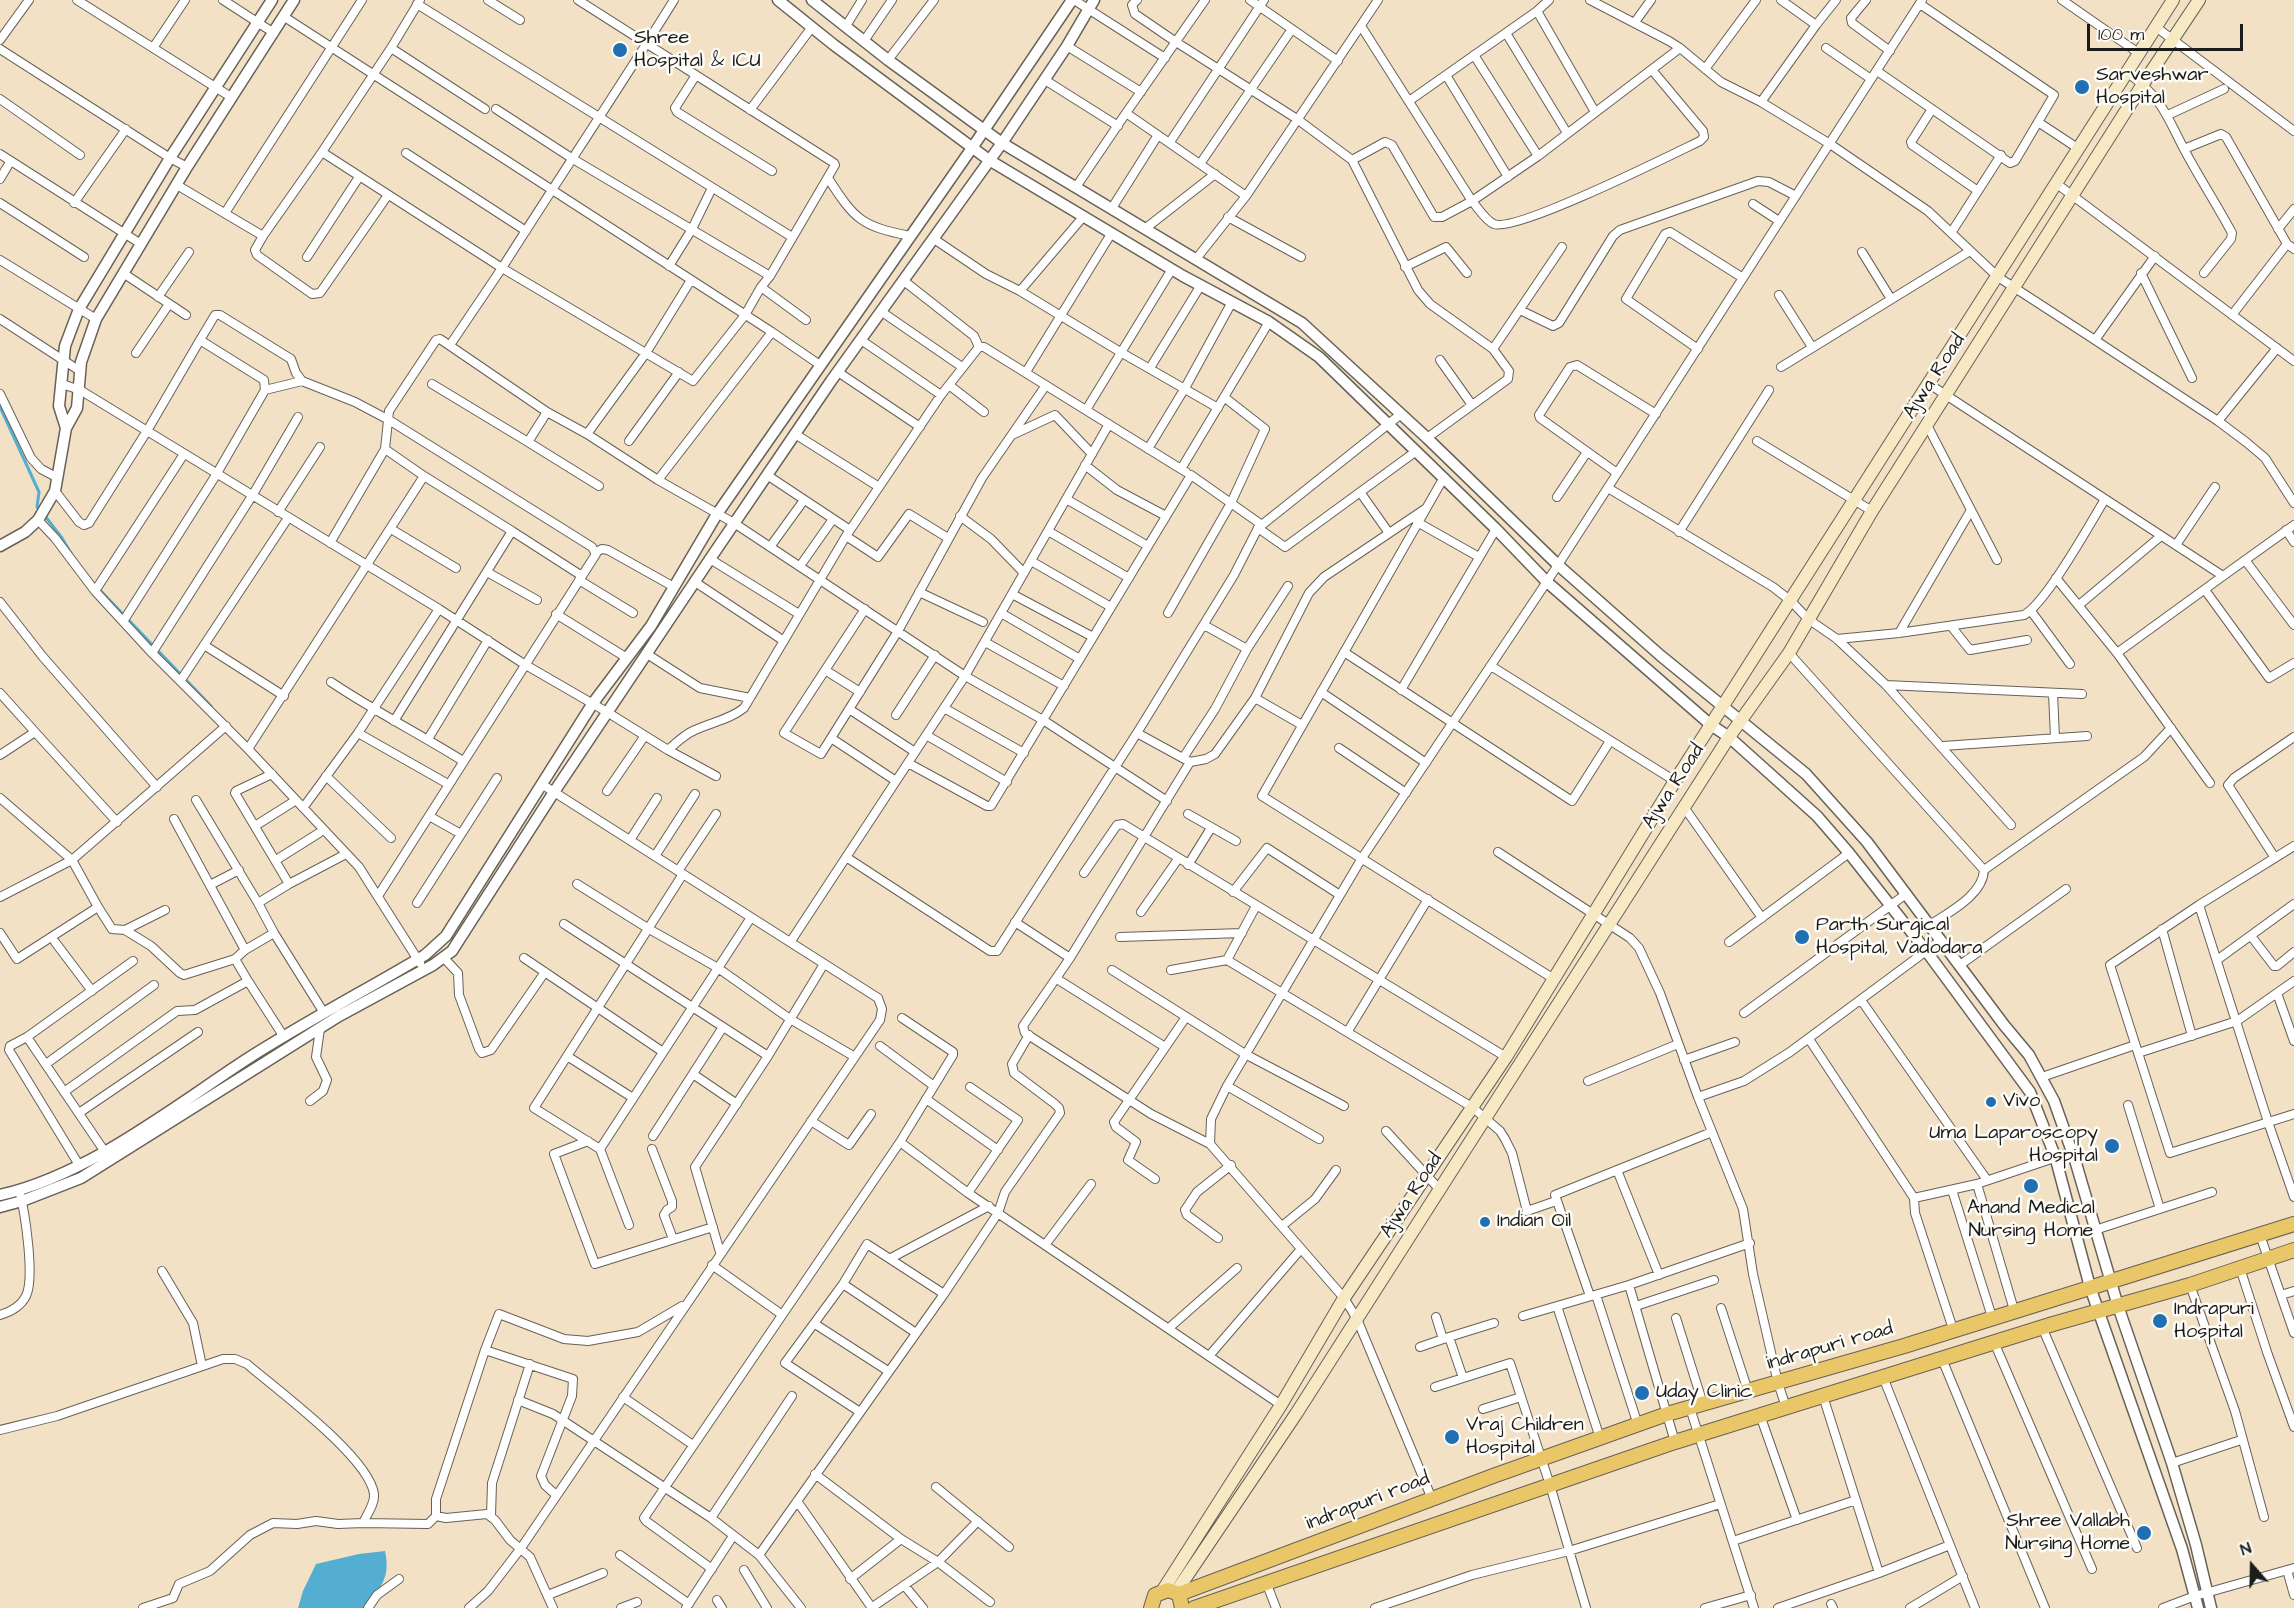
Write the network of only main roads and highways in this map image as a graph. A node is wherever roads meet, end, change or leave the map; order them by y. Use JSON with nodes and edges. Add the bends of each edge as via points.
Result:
{"nodes":[{"id":1,"x":2173,"y":0,"type":"edge"},
{"id":2,"x":2199,"y":0,"type":"edge"},
{"id":3,"x":2294,"y":1224,"type":"edge"},
{"id":4,"x":2294,"y":1250,"type":"edge"},
{"id":5,"x":1173,"y":1592,"type":"junction"},
{"id":6,"x":1148,"y":1606,"type":"edge"},
{"id":7,"x":1182,"y":1608,"type":"edge"},
{"id":8,"x":1194,"y":1608,"type":"edge"}],
"edges":[{"from":1,"to":5,"type":"main road","name":"Ajwa Road","via":[[1675,781],[1506,1057],[1344,1299]]},
{"from":2,"to":5,"type":"main road","name":"Ajwa Road","via":[[1872,511],[1790,652],[1729,737],[1357,1319]]},
{"from":3,"to":5,"type":"main road","name":"indrapuri road","via":[[1667,1414]]},
{"from":4,"to":8,"type":"main road","name":"indrapuri road","via":[[1675,1442]]},
{"from":5,"to":6,"type":"main road","via":[[1155,1595]]},
{"from":5,"to":7,"type":"main road"}]}
